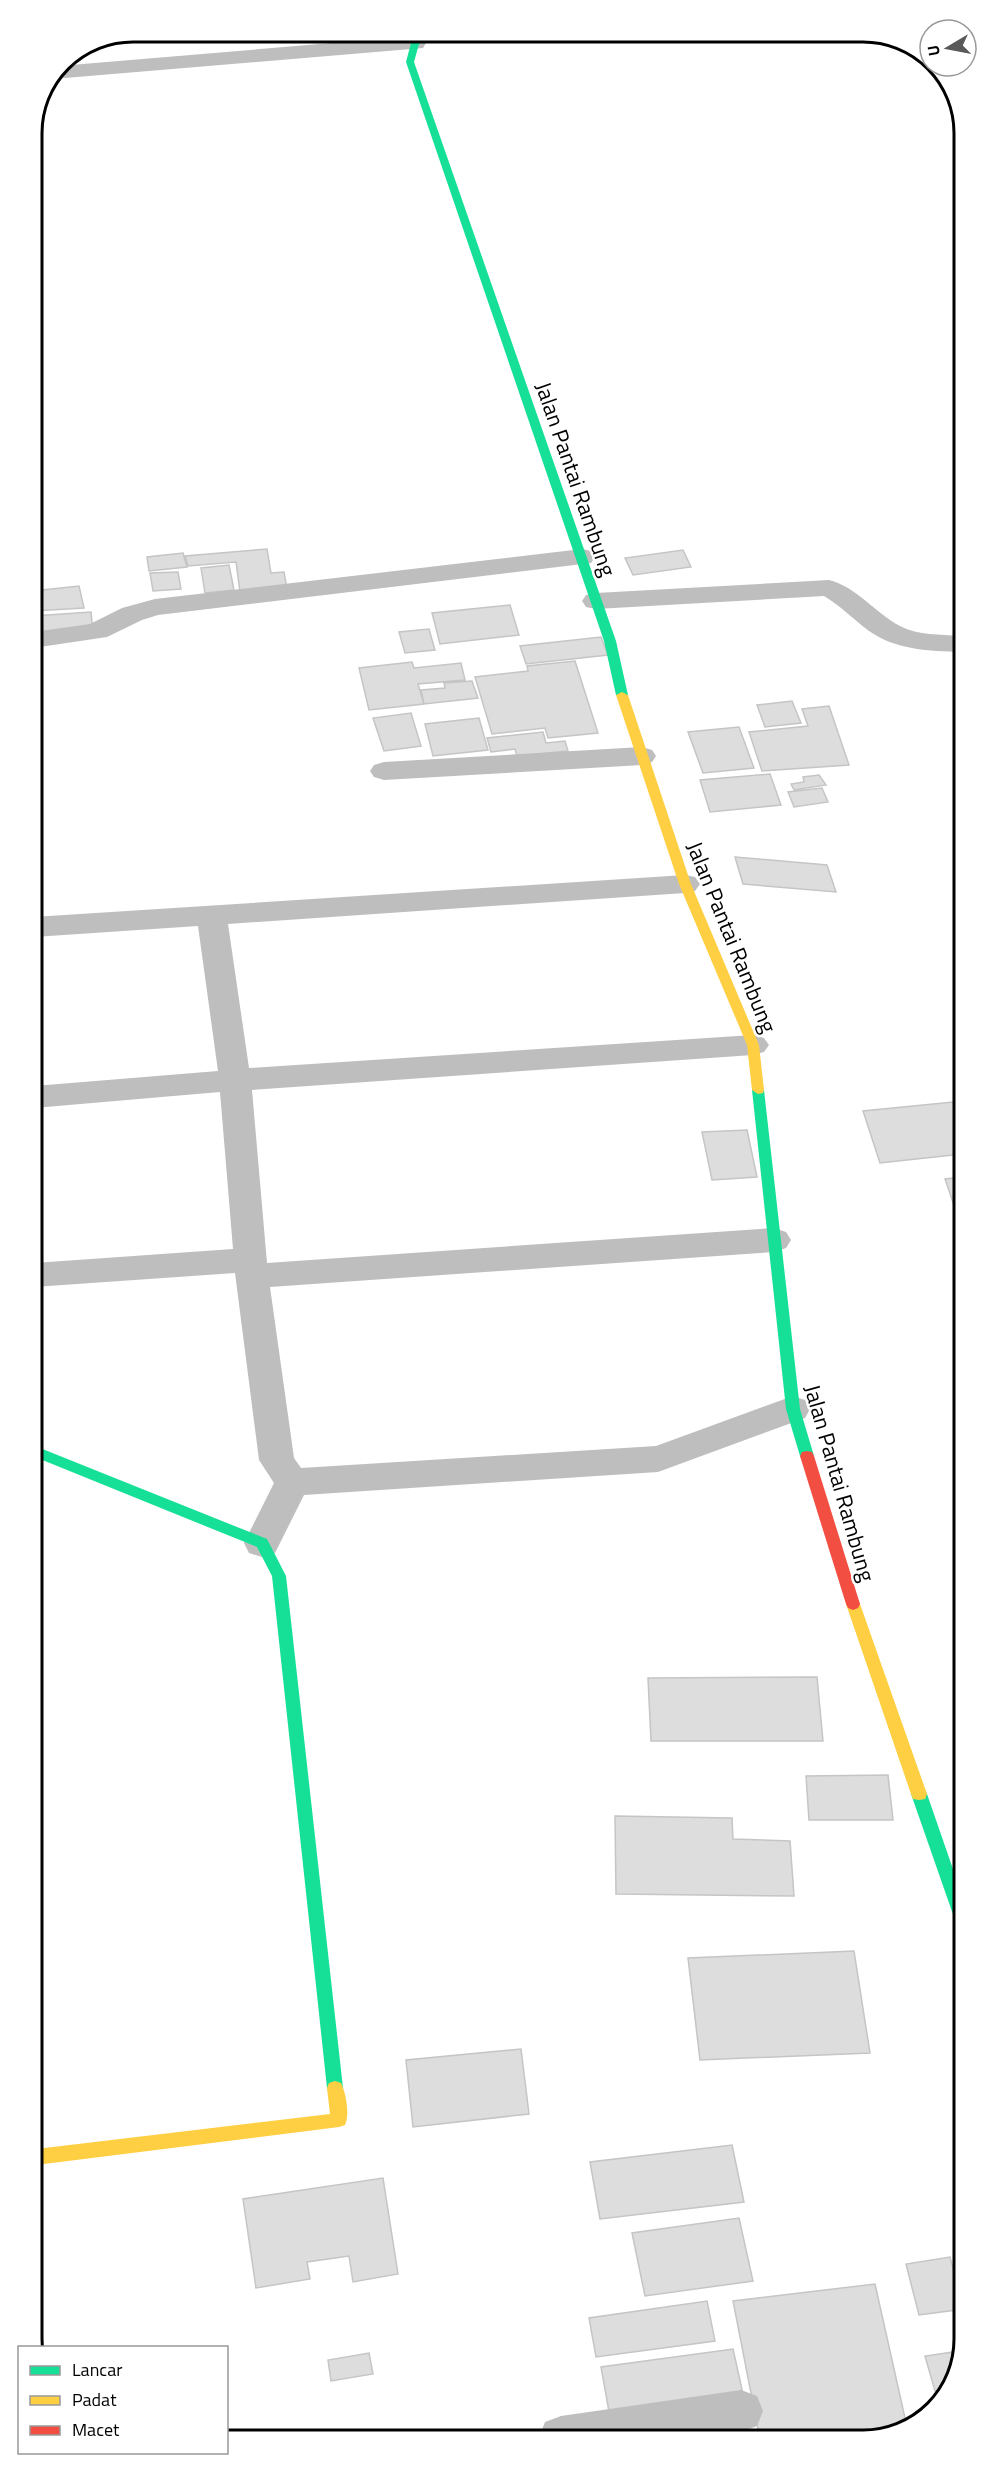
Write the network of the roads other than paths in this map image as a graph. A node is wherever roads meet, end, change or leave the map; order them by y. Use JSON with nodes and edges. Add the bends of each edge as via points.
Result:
{"nodes":[{"id":1,"x":415,"y":43,"type":"joint"},
{"id":2,"x":65,"y":73,"type":"edge"},
{"id":3,"x":582,"y":557,"type":"junction"},
{"id":4,"x":596,"y":601,"type":"junction"},
{"id":5,"x":42,"y":639,"type":"edge"},
{"id":6,"x":954,"y":643,"type":"edge"},
{"id":7,"x":642,"y":756,"type":"junction"},
{"id":8,"x":384,"y":771,"type":"dead end"},
{"id":9,"x":685,"y":884,"type":"junction"},
{"id":10,"x":212,"y":916,"type":"junction"},
{"id":11,"x":42,"y":926,"type":"edge"},
{"id":12,"x":753,"y":1046,"type":"junction"},
{"id":13,"x":235,"y":1080,"type":"junction"},
{"id":14,"x":42,"y":1096,"type":"edge"},
{"id":15,"x":774,"y":1239,"type":"junction"},
{"id":16,"x":252,"y":1268,"type":"junction"},
{"id":17,"x":42,"y":1275,"type":"edge"},
{"id":18,"x":793,"y":1409,"type":"junction"},
{"id":19,"x":42,"y":1454,"type":"edge"},
{"id":20,"x":292,"y":1482,"type":"junction"},
{"id":21,"x":262,"y":1543,"type":"junction"},
{"id":22,"x":954,"y":1897,"type":"edge"},
{"id":23,"x":42,"y":2156,"type":"edge"},
{"id":24,"x":741,"y":2411,"type":"dead end"},
{"id":25,"x":609,"y":2430,"type":"edge"}],
"edges":[{"from":1,"to":2,"type":"street"},
{"from":1,"to":3,"type":"street","name":"Jalan Pantai Rambung","via":[[410,62]]},
{"from":3,"to":4,"type":"street","name":"Jalan Pantai Rambung"},
{"from":3,"to":5,"type":"street","via":[[155,606],[97,631]]},
{"from":4,"to":6,"type":"street","via":[[829,588],[901,637]]},
{"from":4,"to":7,"type":"street","name":"Jalan Pantai Rambung"},
{"from":7,"to":8,"type":"street"},
{"from":7,"to":9,"type":"street","name":"Jalan Pantai Rambung"},
{"from":9,"to":10,"type":"street"},
{"from":9,"to":12,"type":"street","name":"Jalan Pantai Rambung"},
{"from":10,"to":11,"type":"street"},
{"from":10,"to":13,"type":"street"},
{"from":12,"to":13,"type":"street"},
{"from":12,"to":15,"type":"street","name":"Jalan Pantai Rambung"},
{"from":13,"to":14,"type":"street"},
{"from":13,"to":16,"type":"street"},
{"from":15,"to":16,"type":"street"},
{"from":15,"to":18,"type":"street","name":"Jalan Pantai Rambung"},
{"from":16,"to":17,"type":"street"},
{"from":16,"to":20,"type":"street","via":[[277,1460]]},
{"from":18,"to":20,"type":"street","via":[[658,1459]]},
{"from":18,"to":22,"type":"street","name":"Jalan Pantai Rambung","via":[[840,1567]]},
{"from":19,"to":21,"type":"street"},
{"from":20,"to":21,"type":"street"},
{"from":21,"to":23,"type":"street","via":[[279,1576],[339,2120]]},
{"from":24,"to":25,"type":"street"}]}
